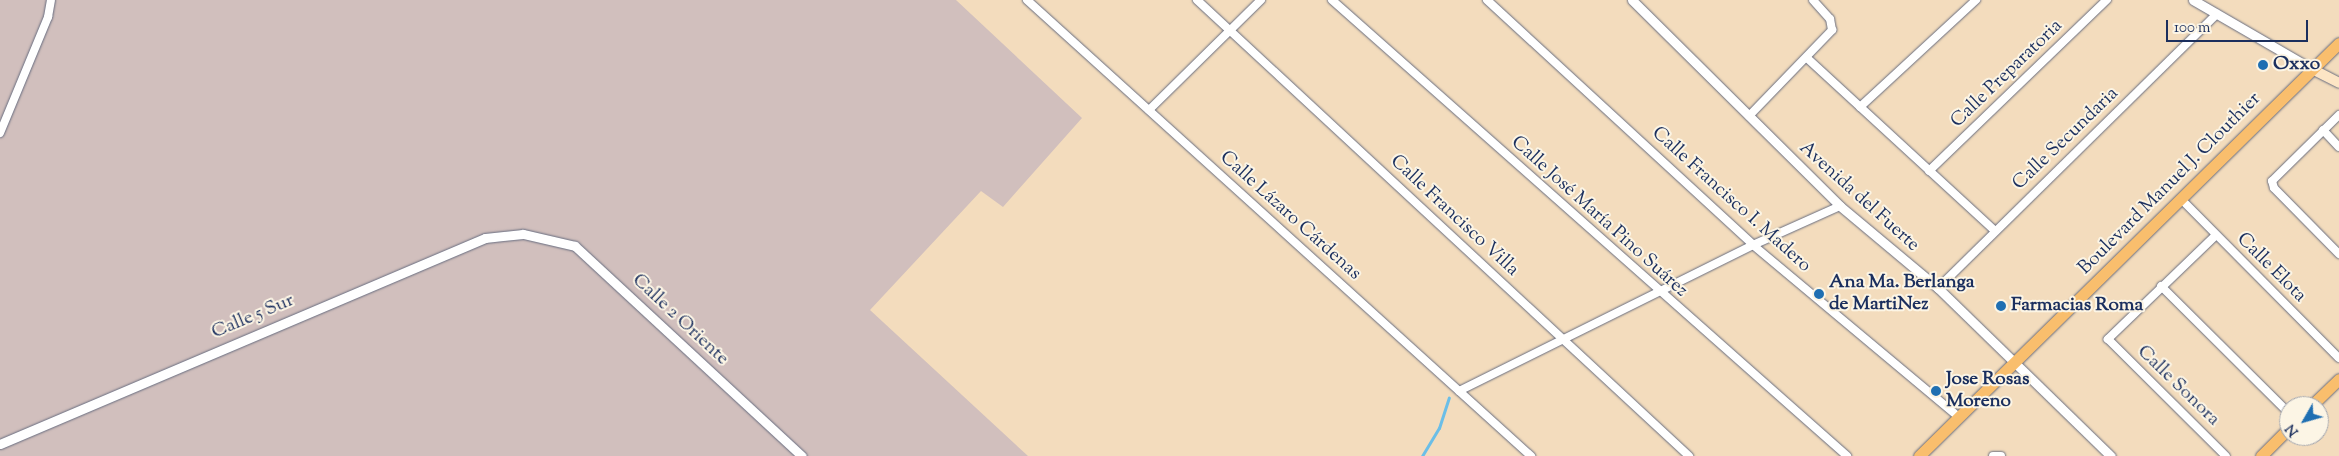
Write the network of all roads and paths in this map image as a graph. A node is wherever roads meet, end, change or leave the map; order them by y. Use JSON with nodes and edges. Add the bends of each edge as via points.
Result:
{"nodes":[{"id":1,"x":50,"y":0,"type":"edge"},
{"id":2,"x":1027,"y":0,"type":"edge"},
{"id":3,"x":1197,"y":0,"type":"edge"},
{"id":4,"x":1261,"y":0,"type":"edge"},
{"id":5,"x":1332,"y":0,"type":"edge"},
{"id":6,"x":1487,"y":0,"type":"edge"},
{"id":7,"x":1632,"y":0,"type":"edge"},
{"id":8,"x":1813,"y":0,"type":"edge"},
{"id":9,"x":1976,"y":0,"type":"edge"},
{"id":10,"x":2107,"y":0,"type":"edge"},
{"id":11,"x":2193,"y":0,"type":"edge"},
{"id":12,"x":2217,"y":14,"type":"junction"},
{"id":13,"x":1230,"y":31,"type":"junction"},
{"id":14,"x":2339,"y":43,"type":"edge"},
{"id":15,"x":1807,"y":58,"type":"junction"},
{"id":16,"x":2312,"y":69,"type":"junction"},
{"id":17,"x":2339,"y":83,"type":"edge"},
{"id":18,"x":1860,"y":107,"type":"junction"},
{"id":19,"x":1149,"y":110,"type":"junction"},
{"id":20,"x":2339,"y":115,"type":"edge"},
{"id":21,"x":1750,"y":116,"type":"junction"},
{"id":22,"x":2323,"y":130,"type":"junction"},
{"id":23,"x":0,"y":133,"type":"edge"},
{"id":24,"x":2339,"y":147,"type":"edge"},
{"id":25,"x":1929,"y":171,"type":"junction"},
{"id":26,"x":2181,"y":199,"type":"junction"},
{"id":27,"x":1840,"y":206,"type":"junction"},
{"id":28,"x":1995,"y":231,"type":"junction"},
{"id":29,"x":522,"y":234,"type":"joint"},
{"id":30,"x":2215,"y":236,"type":"junction"},
{"id":31,"x":1753,"y":245,"type":"junction"},
{"id":32,"x":2339,"y":254,"type":"edge"},
{"id":33,"x":2161,"y":286,"type":"junction"},
{"id":34,"x":1938,"y":288,"type":"junction"},
{"id":35,"x":1658,"y":291,"type":"junction"},
{"id":36,"x":1562,"y":339,"type":"junction"},
{"id":37,"x":2339,"y":358,"type":"edge"},
{"id":38,"x":2016,"y":361,"type":"junction"},
{"id":39,"x":2339,"y":379,"type":"edge"},
{"id":40,"x":1459,"y":391,"type":"junction"},
{"id":41,"x":2321,"y":396,"type":"edge"},
{"id":42,"x":2279,"y":403,"type":"edge"},
{"id":43,"x":1959,"y":417,"type":"junction"},
{"id":44,"x":2279,"y":438,"type":"edge"},
{"id":45,"x":0,"y":444,"type":"edge"},
{"id":46,"x":802,"y":456,"type":"edge"},
{"id":47,"x":1531,"y":456,"type":"edge"},
{"id":48,"x":1689,"y":456,"type":"edge"},
{"id":49,"x":1847,"y":456,"type":"edge"},
{"id":50,"x":1919,"y":456,"type":"edge"},
{"id":51,"x":2111,"y":456,"type":"edge"},
{"id":52,"x":2226,"y":456,"type":"edge"},
{"id":53,"x":2260,"y":456,"type":"edge"}],
"edges":[{"from":1,"to":23,"type":"street","via":[[48,17]]},
{"from":2,"to":19,"type":"street","name":"Calle Lázaro Cárdenas"},
{"from":3,"to":13,"type":"street","name":"Calle Francisco Villa"},
{"from":4,"to":13,"type":"street"},
{"from":5,"to":35,"type":"street","name":"Calle José María Pino Suárez"},
{"from":6,"to":31,"type":"street","name":"Calle Francisco I. Madero"},
{"from":7,"to":21,"type":"street","name":"Avenida del Fuerte"},
{"from":8,"to":15,"type":"street","via":[[1832,25],[1832,30]]},
{"from":9,"to":18,"type":"street"},
{"from":10,"to":25,"type":"street","name":"Calle Preparatoria"},
{"from":11,"to":12,"type":"street"},
{"from":12,"to":16,"type":"street"},
{"from":12,"to":28,"type":"street","name":"Calle Secundaria"},
{"from":13,"to":19,"type":"street"},
{"from":13,"to":36,"type":"street","name":"Calle Francisco Villa"},
{"from":14,"to":16,"type":"main road","name":"Boulevard Manuel J. Clouthier"},
{"from":15,"to":18,"type":"street"},
{"from":15,"to":21,"type":"street"},
{"from":16,"to":17,"type":"main road"},
{"from":16,"to":26,"type":"main road","name":"Boulevard Manuel J. Clouthier"},
{"from":18,"to":25,"type":"street"},
{"from":19,"to":40,"type":"street","name":"Calle Lázaro Cárdenas"},
{"from":20,"to":22,"type":"street"},
{"from":21,"to":27,"type":"street","name":"Avenida del Fuerte"},
{"from":22,"to":24,"type":"street"},
{"from":22,"to":32,"type":"street","via":[[2272,181],[2272,185]]},
{"from":25,"to":28,"type":"street"},
{"from":26,"to":30,"type":"street","name":"Calle Elota"},
{"from":26,"to":38,"type":"main road","name":"Boulevard Manuel J. Clouthier"},
{"from":27,"to":31,"type":"street"},
{"from":27,"to":34,"type":"street","name":"Avenida del Fuerte"},
{"from":28,"to":34,"type":"street","name":"Calle Secundaria"},
{"from":29,"to":45,"type":"street","name":"Calle 5 Sur","via":[[485,238]]},
{"from":29,"to":46,"type":"street","name":"Calle 2 Oriente","via":[[575,246]]},
{"from":30,"to":33,"type":"street"},
{"from":30,"to":37,"type":"street","name":"Calle Elota"},
{"from":31,"to":35,"type":"street"},
{"from":31,"to":43,"type":"street","name":"Calle Francisco I. Madero"},
{"from":33,"to":42,"type":"street"},
{"from":33,"to":52,"type":"street","name":"Calle Sonora","via":[[2108,339]]},
{"from":34,"to":38,"type":"street","name":"Avenida del Fuerte"},
{"from":35,"to":36,"type":"street"},
{"from":35,"to":49,"type":"street","name":"Calle José María Pino Suárez"},
{"from":36,"to":40,"type":"street"},
{"from":36,"to":48,"type":"street","name":"Calle Francisco Villa"},
{"from":38,"to":43,"type":"main road","name":"Boulevard Manuel J. Clouthier"},
{"from":38,"to":51,"type":"street","name":"Avenida del Fuerte"},
{"from":39,"to":41,"type":"main road"},
{"from":40,"to":47,"type":"street","name":"Calle Lázaro Cárdenas"},
{"from":43,"to":50,"type":"main road","name":"Boulevard Manuel J. Clouthier"},
{"from":44,"to":53,"type":"main road"}]}
